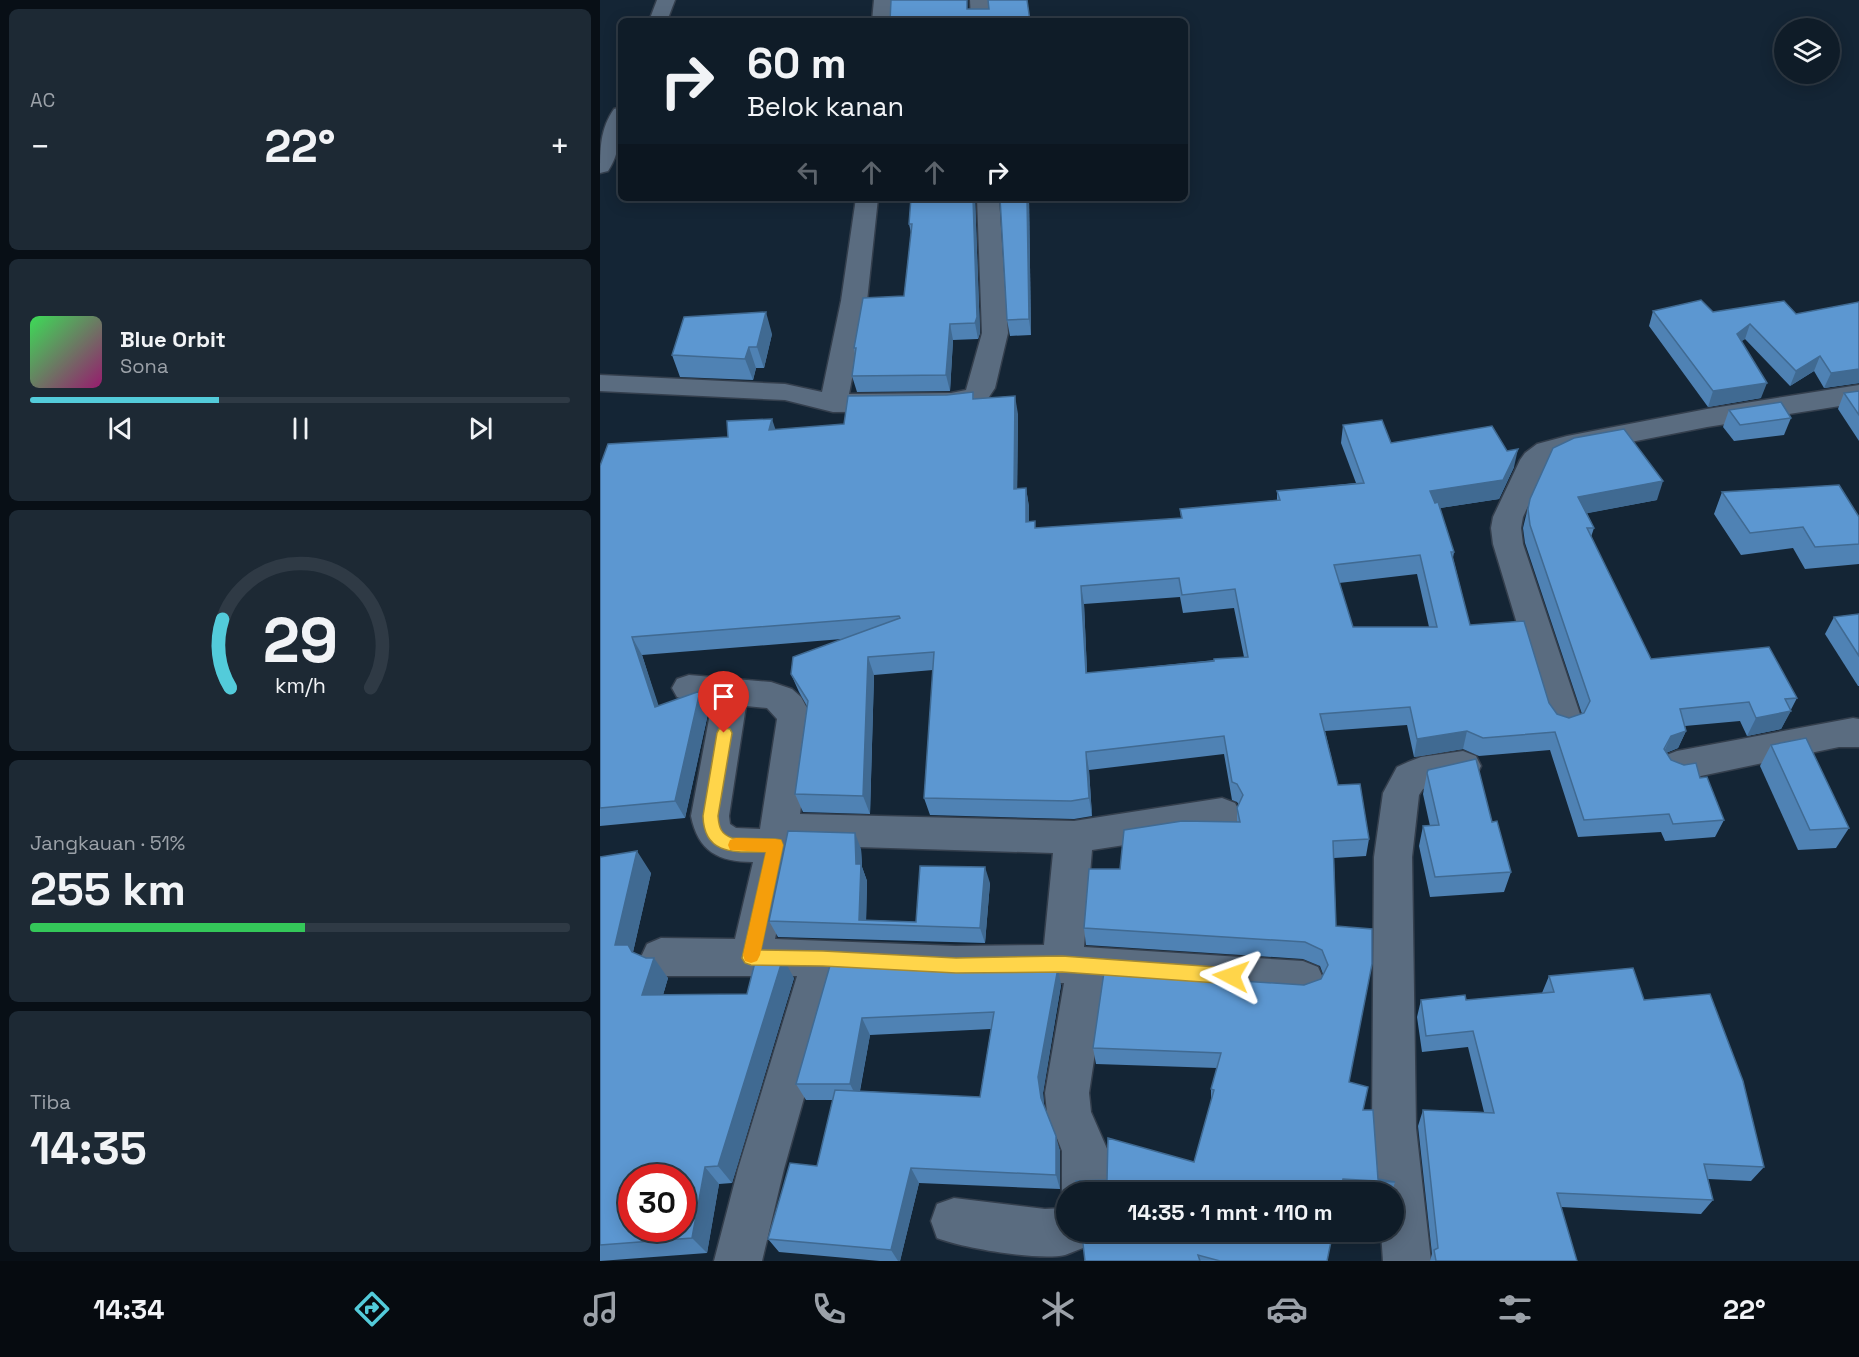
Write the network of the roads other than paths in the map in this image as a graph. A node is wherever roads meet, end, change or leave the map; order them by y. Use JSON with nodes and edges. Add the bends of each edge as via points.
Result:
{"nodes":[{"id":1,"x":666,"y":0,"type":"edge"},
{"id":2,"x":883,"y":0,"type":"edge"},
{"id":3,"x":979,"y":0,"type":"edge"},
{"id":4,"x":659,"y":18,"type":"edge"},
{"id":5,"x":881,"y":18,"type":"edge"},
{"id":6,"x":980,"y":18,"type":"edge"},
{"id":7,"x":618,"y":121,"type":"edge"},
{"id":8,"x":600,"y":166,"type":"edge"},
{"id":9,"x":867,"y":201,"type":"edge"},
{"id":10,"x":988,"y":201,"type":"edge"},
{"id":11,"x":600,"y":383,"type":"edge"},
{"id":12,"x":1859,"y":394,"type":"edge"},
{"id":13,"x":832,"y":403,"type":"junction"},
{"id":14,"x":689,"y":688,"type":"dead end"},
{"id":15,"x":731,"y":692,"type":"junction"},
{"id":16,"x":1564,"y":720,"type":"edge"},
{"id":17,"x":1859,"y":734,"type":"edge"},
{"id":18,"x":1463,"y":766,"type":"edge"},
{"id":19,"x":1677,"y":766,"type":"edge"},
{"id":20,"x":1222,"y":813,"type":"dead end"},
{"id":21,"x":777,"y":837,"type":"junction"},
{"id":22,"x":1074,"y":837,"type":"junction"},
{"id":23,"x":661,"y":957,"type":"dead end"},
{"id":24,"x":751,"y":958,"type":"junction"},
{"id":25,"x":823,"y":958,"type":"junction"},
{"id":26,"x":1074,"y":965,"type":"junction"},
{"id":27,"x":1303,"y":980,"type":"dead end"},
{"id":28,"x":1085,"y":1182,"type":"edge"},
{"id":29,"x":954,"y":1221,"type":"dead end"},
{"id":30,"x":1056,"y":1232,"type":"edge"},
{"id":31,"x":738,"y":1261,"type":"edge"},
{"id":32,"x":1407,"y":1261,"type":"edge"}],
"edges":[{"from":1,"to":4,"type":"street"},
{"from":2,"to":5,"type":"street"},
{"from":3,"to":6,"type":"street"},
{"from":7,"to":8,"type":"street"},
{"from":9,"to":13,"type":"street","via":[[854,301]]},
{"from":10,"to":13,"type":"street","via":[[994,333],[979,394],[951,402]]},
{"from":11,"to":13,"type":"street","via":[[774,391]]},
{"from":12,"to":16,"type":"street","via":[[1567,445],[1547,451],[1535,460],[1506,528]]},
{"from":14,"to":15,"type":"street"},
{"from":15,"to":21,"type":"street","via":[[784,699],[795,719]]},
{"from":15,"to":21,"type":"street","via":[[711,830],[731,845]]},
{"from":17,"to":19,"type":"street","via":[[1839,733]]},
{"from":18,"to":32,"type":"street","via":[[1421,772],[1410,778],[1401,793],[1394,857],[1394,1128]]},
{"from":20,"to":22,"type":"street"},
{"from":21,"to":22,"type":"street"},
{"from":21,"to":24,"type":"street"},
{"from":22,"to":26,"type":"street"},
{"from":23,"to":24,"type":"street"},
{"from":24,"to":25,"type":"street"},
{"from":25,"to":26,"type":"street","via":[[956,965]]},
{"from":25,"to":31,"type":"street"},
{"from":26,"to":27,"type":"street"},
{"from":26,"to":28,"type":"street","via":[[1067,1093],[1070,1113],[1085,1151]]},
{"from":29,"to":30,"type":"street"}]}
